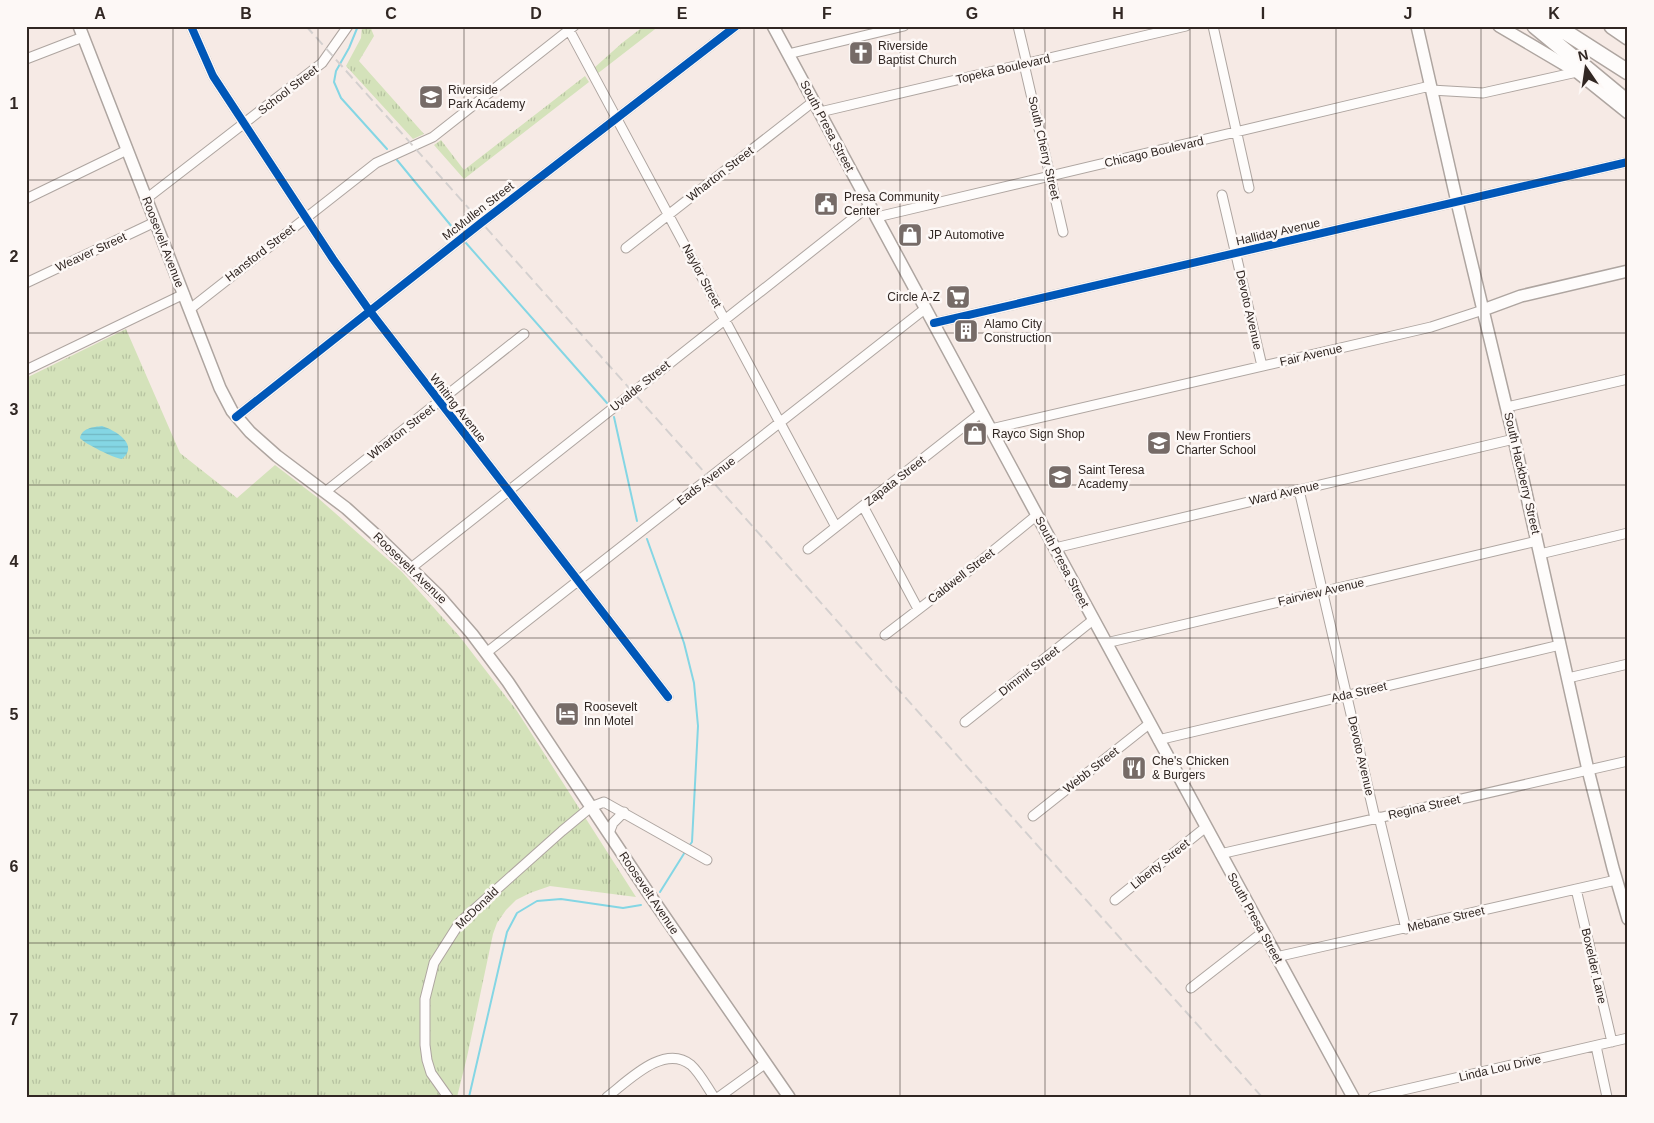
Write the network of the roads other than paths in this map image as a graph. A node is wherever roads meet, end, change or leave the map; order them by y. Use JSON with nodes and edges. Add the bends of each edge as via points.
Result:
{"nodes":[{"id":1,"x":192,"y":26,"type":"edge"},
{"id":2,"x":348,"y":26,"type":"edge"},
{"id":3,"x":736,"y":26,"type":"edge"},
{"id":4,"x":773,"y":26,"type":"edge"},
{"id":5,"x":904,"y":26,"type":"edge"},
{"id":6,"x":1018,"y":26,"type":"edge"},
{"id":7,"x":1186,"y":26,"type":"edge"},
{"id":8,"x":1213,"y":26,"type":"edge"},
{"id":9,"x":1417,"y":26,"type":"edge"},
{"id":10,"x":1499,"y":26,"type":"edge"},
{"id":11,"x":1535,"y":26,"type":"edge"},
{"id":12,"x":1556,"y":26,"type":"edge"},
{"id":13,"x":1612,"y":26,"type":"edge"},
{"id":14,"x":570,"y":28,"type":"edge"},
{"id":15,"x":81,"y":31,"type":"edge"},
{"id":16,"x":1628,"y":37,"type":"edge"},
{"id":17,"x":788,"y":54,"type":"junction"},
{"id":18,"x":26,"y":59,"type":"edge"},
{"id":19,"x":1025,"y":64,"type":"junction"},
{"id":20,"x":1577,"y":72,"type":"junction"},
{"id":21,"x":1628,"y":72,"type":"edge"},
{"id":22,"x":1431,"y":88,"type":"junction"},
{"id":23,"x":814,"y":101,"type":"junction"},
{"id":24,"x":1628,"y":103,"type":"edge"},
{"id":25,"x":820,"y":112,"type":"junction"},
{"id":26,"x":1628,"y":113,"type":"edge"},
{"id":27,"x":616,"y":119,"type":"junction"},
{"id":28,"x":244,"y":124,"type":"junction"},
{"id":29,"x":1237,"y":132,"type":"junction"},
{"id":30,"x":127,"y":150,"type":"junction"},
{"id":31,"x":1628,"y":162,"type":"edge"},
{"id":32,"x":1050,"y":176,"type":"junction"},
{"id":33,"x":1249,"y":188,"type":"dead end"},
{"id":34,"x":1222,"y":195,"type":"dead end"},
{"id":35,"x":26,"y":199,"type":"edge"},
{"id":36,"x":146,"y":199,"type":"junction"},
{"id":37,"x":1456,"y":202,"type":"junction"},
{"id":38,"x":870,"y":205,"type":"junction"},
{"id":39,"x":668,"y":214,"type":"junction"},
{"id":40,"x":306,"y":217,"type":"junction"},
{"id":41,"x":877,"y":217,"type":"junction"},
{"id":42,"x":155,"y":222,"type":"junction"},
{"id":43,"x":1064,"y":232,"type":"dead end"},
{"id":44,"x":626,"y":248,"type":"dead end"},
{"id":45,"x":1237,"y":254,"type":"junction"},
{"id":46,"x":1628,"y":271,"type":"edge"},
{"id":47,"x":26,"y":283,"type":"edge"},
{"id":48,"x":184,"y":294,"type":"junction"},
{"id":49,"x":926,"y":308,"type":"junction"},
{"id":50,"x":190,"y":309,"type":"junction"},
{"id":51,"x":369,"y":310,"type":"junction"},
{"id":52,"x":1483,"y":310,"type":"junction"},
{"id":53,"x":724,"y":319,"type":"junction"},
{"id":54,"x":934,"y":323,"type":"junction"},
{"id":55,"x":524,"y":334,"type":"dead end"},
{"id":56,"x":1262,"y":366,"type":"junction"},
{"id":57,"x":26,"y":370,"type":"edge"},
{"id":58,"x":1628,"y":379,"type":"edge"},
{"id":59,"x":439,"y":402,"type":"junction"},
{"id":60,"x":1507,"y":407,"type":"junction"},
{"id":61,"x":982,"y":412,"type":"junction"},
{"id":62,"x":236,"y":417,"type":"junction"},
{"id":63,"x":780,"y":422,"type":"junction"},
{"id":64,"x":991,"y":429,"type":"junction"},
{"id":65,"x":1514,"y":439,"type":"junction"},
{"id":66,"x":1299,"y":490,"type":"junction"},
{"id":67,"x":508,"y":491,"type":"junction"},
{"id":68,"x":325,"y":492,"type":"junction"},
{"id":69,"x":863,"y":506,"type":"junction"},
{"id":70,"x":1037,"y":515,"type":"junction"},
{"id":71,"x":836,"y":527,"type":"junction"},
{"id":72,"x":1628,"y":533,"type":"edge"},
{"id":73,"x":1537,"y":541,"type":"junction"},
{"id":74,"x":1055,"y":548,"type":"junction"},
{"id":75,"x":808,"y":549,"type":"dead end"},
{"id":76,"x":1540,"y":554,"type":"junction"},
{"id":77,"x":411,"y":568,"type":"junction"},
{"id":78,"x":579,"y":581,"type":"junction"},
{"id":79,"x":1322,"y":592,"type":"junction"},
{"id":80,"x":918,"y":609,"type":"junction"},
{"id":81,"x":1093,"y":620,"type":"junction"},
{"id":82,"x":885,"y":635,"type":"dead end"},
{"id":83,"x":1106,"y":643,"type":"junction"},
{"id":84,"x":1560,"y":644,"type":"junction"},
{"id":85,"x":486,"y":653,"type":"junction"},
{"id":86,"x":1628,"y":664,"type":"edge"},
{"id":87,"x":1568,"y":678,"type":"junction"},
{"id":88,"x":1346,"y":695,"type":"junction"},
{"id":89,"x":668,"y":697,"type":"dead end"},
{"id":90,"x":965,"y":722,"type":"dead end"},
{"id":91,"x":1149,"y":724,"type":"junction"},
{"id":92,"x":1158,"y":740,"type":"junction"},
{"id":93,"x":1628,"y":761,"type":"edge"},
{"id":94,"x":1588,"y":770,"type":"junction"},
{"id":95,"x":591,"y":808,"type":"junction"},
{"id":96,"x":624,"y":812,"type":"junction"},
{"id":97,"x":1033,"y":816,"type":"dead end"},
{"id":98,"x":1377,"y":817,"type":"junction"},
{"id":99,"x":1206,"y":828,"type":"junction"},
{"id":100,"x":609,"y":833,"type":"junction"},
{"id":101,"x":1220,"y":854,"type":"junction"},
{"id":102,"x":707,"y":860,"type":"dead end"},
{"id":103,"x":1616,"y":880,"type":"junction"},
{"id":104,"x":1576,"y":889,"type":"junction"},
{"id":105,"x":1624,"y":891,"type":"edge"},
{"id":106,"x":1115,"y":900,"type":"dead end"},
{"id":107,"x":1628,"y":919,"type":"edge"},
{"id":108,"x":1406,"y":928,"type":"junction"},
{"id":109,"x":1263,"y":932,"type":"junction"},
{"id":110,"x":1276,"y":958,"type":"junction"},
{"id":111,"x":1191,"y":988,"type":"dead end"},
{"id":112,"x":1628,"y":1038,"type":"edge"},
{"id":113,"x":1612,"y":1042,"type":"junction"},
{"id":114,"x":1596,"y":1046,"type":"junction"},
{"id":115,"x":766,"y":1063,"type":"junction"},
{"id":116,"x":448,"y":1097,"type":"edge"},
{"id":117,"x":607,"y":1097,"type":"edge"},
{"id":118,"x":714,"y":1097,"type":"edge"},
{"id":119,"x":719,"y":1097,"type":"edge"},
{"id":120,"x":789,"y":1097,"type":"edge"},
{"id":121,"x":1353,"y":1097,"type":"edge"},
{"id":122,"x":1373,"y":1097,"type":"edge"},
{"id":123,"x":1607,"y":1097,"type":"edge"}],
"edges":[{"from":1,"to":28,"type":"street","name":"Whiting Avenue","via":[[213,76]]},
{"from":2,"to":28,"type":"street","name":"School Street","via":[[322,63]]},
{"from":3,"to":27,"type":"street","name":"McMullen Street"},
{"from":4,"to":17,"type":"main road","name":"South Presa Street"},
{"from":5,"to":17,"type":"street"},
{"from":6,"to":19,"type":"street","name":"South Cherry Street"},
{"from":7,"to":19,"type":"street","name":"Topeka Boulevard"},
{"from":8,"to":29,"type":"street"},
{"from":9,"to":22,"type":"main road","name":"South Hackberry Street"},
{"from":10,"to":20,"type":"main road"},
{"from":11,"to":24,"type":"highway"},
{"from":12,"to":21,"type":"highway"},
{"from":13,"to":16,"type":"highway"},
{"from":14,"to":27,"type":"street","name":"Naylor Street"},
{"from":14,"to":40,"type":"street","name":"Hansford Street","via":[[433,137],[382,159]]},
{"from":15,"to":18,"type":"street"},
{"from":15,"to":30,"type":"main road","name":"Roosevelt Avenue"},
{"from":17,"to":23,"type":"main road","name":"South Presa Street"},
{"from":19,"to":25,"type":"street","name":"Topeka Boulevard"},
{"from":19,"to":32,"type":"street","name":"South Cherry Street"},
{"from":20,"to":22,"type":"street","name":"Chicago Boulevard","via":[[1483,93]]},
{"from":20,"to":26,"type":"main road"},
{"from":22,"to":29,"type":"street","name":"Chicago Boulevard"},
{"from":22,"to":37,"type":"main road","name":"South Hackberry Street"},
{"from":23,"to":25,"type":"main road","name":"South Presa Street"},
{"from":23,"to":39,"type":"street","name":"Wharton Street"},
{"from":25,"to":38,"type":"main road","name":"South Presa Street"},
{"from":27,"to":39,"type":"street","name":"Naylor Street"},
{"from":27,"to":51,"type":"street","name":"McMullen Street"},
{"from":28,"to":36,"type":"street","name":"School Street"},
{"from":28,"to":40,"type":"street","name":"Whiting Avenue"},
{"from":29,"to":32,"type":"street","name":"Chicago Boulevard"},
{"from":29,"to":33,"type":"street"},
{"from":30,"to":35,"type":"street"},
{"from":30,"to":36,"type":"main road","name":"Roosevelt Avenue"},
{"from":31,"to":37,"type":"street","name":"Halliday Avenue"},
{"from":32,"to":41,"type":"street","name":"Chicago Boulevard"},
{"from":32,"to":43,"type":"street","name":"South Cherry Street"},
{"from":34,"to":45,"type":"street","name":"Devoto Avenue"},
{"from":36,"to":42,"type":"main road","name":"Roosevelt Avenue"},
{"from":37,"to":45,"type":"street","name":"Halliday Avenue"},
{"from":37,"to":52,"type":"main road","name":"South Hackberry Street"},
{"from":38,"to":41,"type":"main road","name":"South Presa Street"},
{"from":38,"to":53,"type":"street","name":"Uvalde Street"},
{"from":39,"to":44,"type":"street","name":"Wharton Street"},
{"from":39,"to":53,"type":"street","name":"Naylor Street"},
{"from":40,"to":50,"type":"street","name":"Hansford Street"},
{"from":40,"to":51,"type":"street","name":"Whiting Avenue"},
{"from":41,"to":49,"type":"main road","name":"South Presa Street"},
{"from":42,"to":47,"type":"street","name":"Weaver Street"},
{"from":42,"to":48,"type":"main road","name":"Roosevelt Avenue"},
{"from":45,"to":54,"type":"street","name":"Halliday Avenue"},
{"from":45,"to":56,"type":"street","name":"Devoto Avenue"},
{"from":46,"to":52,"type":"main road","name":"Fair Avenue","via":[[1521,296]]},
{"from":48,"to":50,"type":"main road","name":"Roosevelt Avenue"},
{"from":48,"to":57,"type":"street"},
{"from":49,"to":54,"type":"main road","name":"South Presa Street"},
{"from":49,"to":63,"type":"street","name":"Eads Avenue"},
{"from":50,"to":62,"type":"main road","name":"Roosevelt Avenue","via":[[220,388]]},
{"from":51,"to":59,"type":"street","name":"Whiting Avenue"},
{"from":51,"to":62,"type":"street","name":"McMullen Street"},
{"from":52,"to":56,"type":"street","name":"Fair Avenue","via":[[1431,327]]},
{"from":52,"to":60,"type":"main road","name":"South Hackberry Street"},
{"from":53,"to":63,"type":"street","name":"Naylor Street"},
{"from":53,"to":67,"type":"street","name":"Uvalde Street"},
{"from":54,"to":61,"type":"main road","name":"South Presa Street"},
{"from":55,"to":59,"type":"street","name":"Wharton Street"},
{"from":56,"to":64,"type":"street","name":"Fair Avenue"},
{"from":58,"to":60,"type":"street"},
{"from":59,"to":67,"type":"street","name":"Whiting Avenue"},
{"from":59,"to":68,"type":"street","name":"Wharton Street"},
{"from":60,"to":65,"type":"main road","name":"South Hackberry Street"},
{"from":61,"to":64,"type":"main road","name":"South Presa Street"},
{"from":61,"to":69,"type":"street","name":"Zapata Street"},
{"from":62,"to":68,"type":"main road","name":"Roosevelt Avenue","via":[[277,456]]},
{"from":63,"to":71,"type":"street","name":"Naylor Street"},
{"from":63,"to":78,"type":"street","name":"Eads Avenue"},
{"from":64,"to":70,"type":"main road","name":"South Presa Street"},
{"from":65,"to":66,"type":"street","name":"Ward Avenue"},
{"from":65,"to":73,"type":"main road","name":"South Hackberry Street"},
{"from":66,"to":74,"type":"street","name":"Ward Avenue"},
{"from":66,"to":79,"type":"street","name":"Devoto Avenue"},
{"from":67,"to":77,"type":"street","name":"Uvalde Street"},
{"from":67,"to":78,"type":"street","name":"Whiting Avenue"},
{"from":68,"to":77,"type":"main road","name":"Roosevelt Avenue"},
{"from":69,"to":71,"type":"street","name":"Zapata Street"},
{"from":69,"to":80,"type":"street"},
{"from":70,"to":74,"type":"main road","name":"South Presa Street"},
{"from":70,"to":80,"type":"street","name":"Caldwell Street"},
{"from":71,"to":75,"type":"street","name":"Zapata Street"},
{"from":72,"to":76,"type":"street"},
{"from":73,"to":76,"type":"main road","name":"South Hackberry Street"},
{"from":73,"to":79,"type":"street","name":"Fairview Avenue"},
{"from":74,"to":81,"type":"main road","name":"South Presa Street"},
{"from":76,"to":84,"type":"main road","name":"South Hackberry Street"},
{"from":77,"to":85,"type":"main road","name":"Roosevelt Avenue","via":[[458,616]]},
{"from":78,"to":85,"type":"street","name":"Eads Avenue"},
{"from":78,"to":89,"type":"street","name":"Whiting Avenue"},
{"from":79,"to":83,"type":"street","name":"Fairview Avenue"},
{"from":79,"to":88,"type":"street","name":"Devoto Avenue"},
{"from":80,"to":82,"type":"street","name":"Caldwell Street"},
{"from":81,"to":83,"type":"main road","name":"South Presa Street"},
{"from":81,"to":90,"type":"street","name":"Dimmit Street"},
{"from":83,"to":91,"type":"main road","name":"South Presa Street"},
{"from":84,"to":87,"type":"main road","name":"South Hackberry Street"},
{"from":84,"to":88,"type":"street","name":"Ada Street"},
{"from":85,"to":95,"type":"main road","name":"Roosevelt Avenue"},
{"from":86,"to":87,"type":"street"},
{"from":87,"to":94,"type":"main road","name":"South Hackberry Street"},
{"from":88,"to":92,"type":"street","name":"Ada Street"},
{"from":88,"to":98,"type":"street","name":"Devoto Avenue"},
{"from":91,"to":92,"type":"main road","name":"South Presa Street"},
{"from":91,"to":97,"type":"street","name":"Webb Street"},
{"from":92,"to":99,"type":"main road","name":"South Presa Street"},
{"from":93,"to":94,"type":"street","name":"Regina Street"},
{"from":94,"to":98,"type":"street","name":"Regina Street"},
{"from":94,"to":103,"type":"main road","name":"South Hackberry Street"},
{"from":95,"to":96,"type":"street","via":[[604,802]]},
{"from":95,"to":100,"type":"main road","name":"Roosevelt Avenue"},
{"from":95,"to":116,"type":"street","name":"McDonald","via":[[460,922],[434,963],[425,999],[426,1052],[431,1073]]},
{"from":96,"to":100,"type":"street","via":[[613,823]]},
{"from":96,"to":102,"type":"street"},
{"from":98,"to":101,"type":"street","name":"Regina Street"},
{"from":98,"to":108,"type":"street","name":"Devoto Avenue"},
{"from":99,"to":101,"type":"main road","name":"South Presa Street"},
{"from":99,"to":106,"type":"street","name":"Liberty Street"},
{"from":100,"to":115,"type":"main road","name":"Roosevelt Avenue"},
{"from":101,"to":109,"type":"main road","name":"South Presa Street"},
{"from":103,"to":104,"type":"street","name":"Mebane Street"},
{"from":103,"to":105,"type":"main road","name":"South Hackberry Street"},
{"from":104,"to":108,"type":"street","name":"Mebane Street"},
{"from":104,"to":113,"type":"street","name":"Boxelder Lane"},
{"from":105,"to":107,"type":"main road","name":"South Hackberry Street"},
{"from":108,"to":110,"type":"street","name":"Mebane Street"},
{"from":109,"to":110,"type":"main road","name":"South Presa Street"},
{"from":109,"to":111,"type":"street"},
{"from":110,"to":121,"type":"main road","name":"South Presa Street"},
{"from":112,"to":113,"type":"street","name":"Linda Lou Drive"},
{"from":113,"to":114,"type":"street","name":"Linda Lou Drive"},
{"from":114,"to":122,"type":"street","name":"Linda Lou Drive"},
{"from":114,"to":123,"type":"street"},
{"from":115,"to":119,"type":"street"},
{"from":115,"to":120,"type":"main road","name":"Roosevelt Avenue"},
{"from":117,"to":118,"type":"street","via":[[651,1064],[666,1058],[690,1064]]}]}
